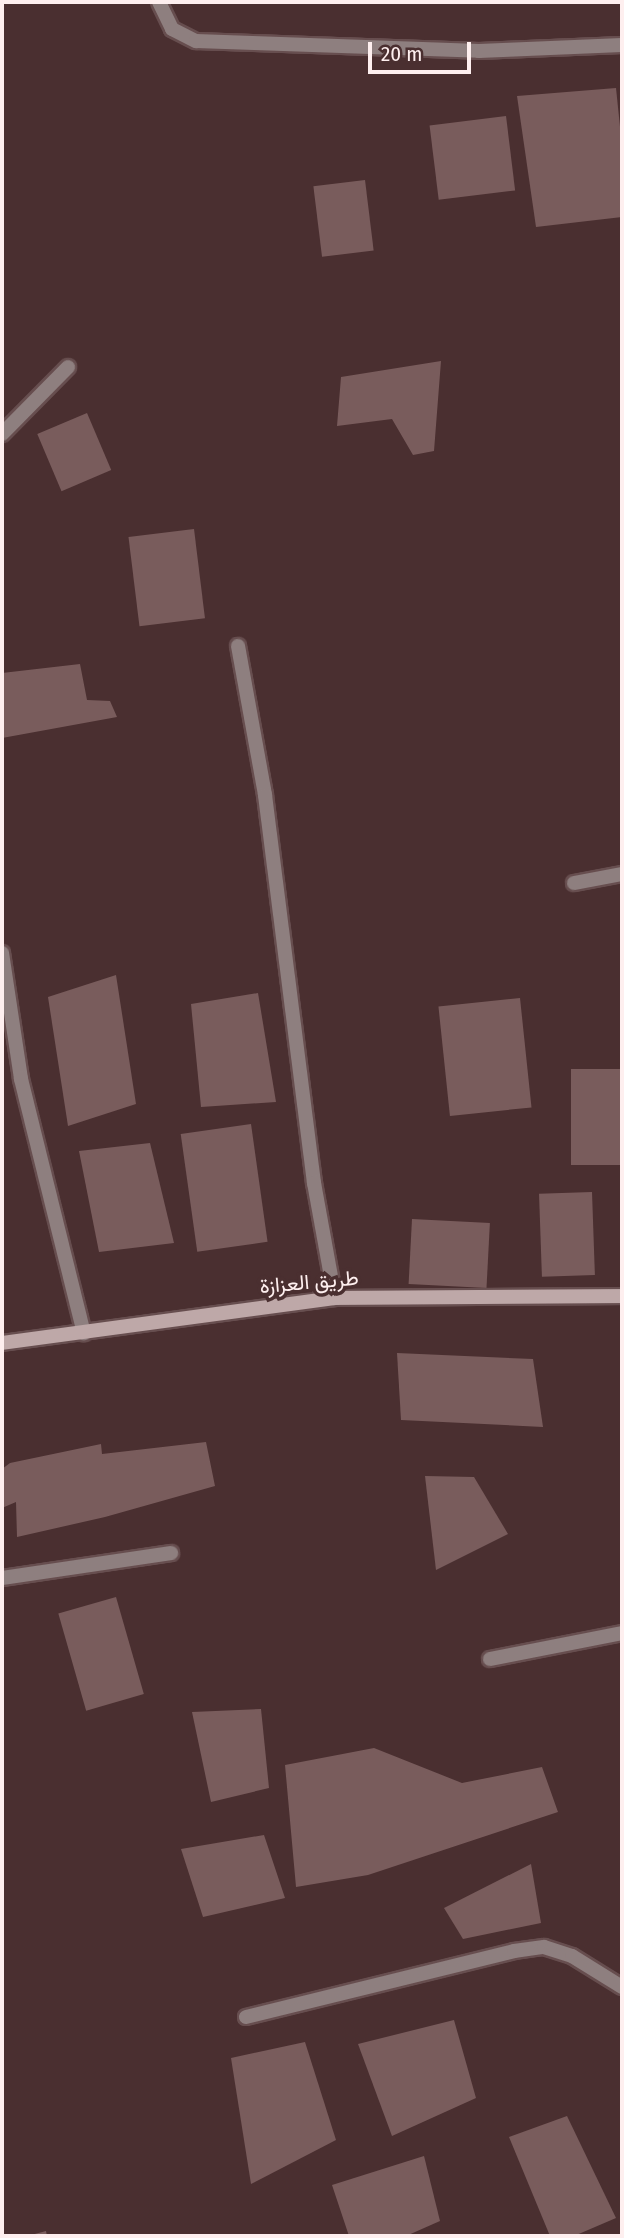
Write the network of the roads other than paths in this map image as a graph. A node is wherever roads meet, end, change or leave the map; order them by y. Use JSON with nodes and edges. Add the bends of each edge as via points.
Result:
{"nodes":[{"id":1,"x":159,"y":2,"type":"edge"},
{"id":2,"x":622,"y":45,"type":"edge"},
{"id":3,"x":68,"y":367,"type":"dead end"},
{"id":4,"x":2,"y":434,"type":"edge"},
{"id":5,"x":238,"y":646,"type":"dead end"},
{"id":6,"x":622,"y":874,"type":"edge"},
{"id":7,"x":574,"y":883,"type":"dead end"},
{"id":8,"x":2,"y":953,"type":"edge"},
{"id":9,"x":622,"y":1296,"type":"edge"},
{"id":10,"x":335,"y":1298,"type":"junction"},
{"id":11,"x":84,"y":1333,"type":"junction"},
{"id":12,"x":2,"y":1343,"type":"edge"},
{"id":13,"x":170,"y":1553,"type":"dead end"},
{"id":14,"x":2,"y":1578,"type":"edge"},
{"id":15,"x":622,"y":1633,"type":"edge"},
{"id":16,"x":490,"y":1659,"type":"dead end"},
{"id":17,"x":622,"y":1987,"type":"edge"},
{"id":18,"x":246,"y":2017,"type":"dead end"}],
"edges":[{"from":1,"to":2,"type":"street","via":[[172,29],[196,41],[479,51]]},
{"from":3,"to":4,"type":"street"},
{"from":5,"to":10,"type":"street","via":[[265,795],[314,1183]]},
{"from":6,"to":7,"type":"street"},
{"from":8,"to":11,"type":"street","via":[[21,1079]]},
{"from":9,"to":10,"type":"street","name":"طريق العزازة"},
{"from":10,"to":11,"type":"street","name":"طريق العزازة"},
{"from":11,"to":12,"type":"street","name":"طريق العزازة"},
{"from":13,"to":14,"type":"street"},
{"from":15,"to":16,"type":"street"},
{"from":17,"to":18,"type":"street","via":[[572,1956],[544,1947]]}]}
